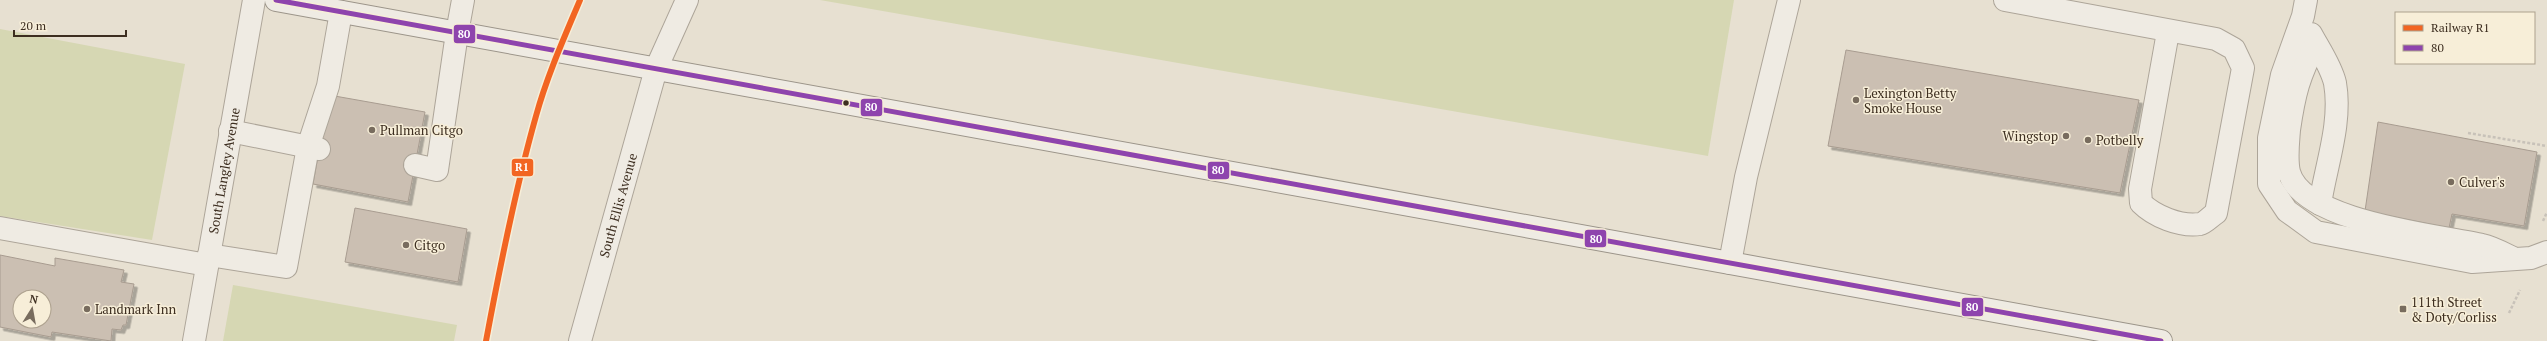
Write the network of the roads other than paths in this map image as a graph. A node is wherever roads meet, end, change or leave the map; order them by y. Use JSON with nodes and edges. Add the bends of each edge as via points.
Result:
{"nodes":[{"id":1,"x":254,"y":0,"type":"edge"},
{"id":2,"x":276,"y":0,"type":"edge"},
{"id":3,"x":463,"y":0,"type":"edge"},
{"id":4,"x":687,"y":0,"type":"edge"},
{"id":5,"x":1789,"y":0,"type":"edge"},
{"id":6,"x":2005,"y":0,"type":"edge"},
{"id":7,"x":2305,"y":8,"type":"edge"},
{"id":8,"x":341,"y":12,"type":"junction"},
{"id":9,"x":457,"y":33,"type":"junction"},
{"id":10,"x":2177,"y":34,"type":"junction"},
{"id":11,"x":2316,"y":44,"type":"junction"},
{"id":12,"x":656,"y":69,"type":"junction"},
{"id":13,"x":230,"y":131,"type":"junction"},
{"id":14,"x":314,"y":148,"type":"junction"},
{"id":15,"x":415,"y":165,"type":"dead end"},
{"id":16,"x":2320,"y":204,"type":"junction"},
{"id":17,"x":0,"y":228,"type":"edge"},
{"id":18,"x":2547,"y":252,"type":"edge"},
{"id":19,"x":2513,"y":258,"type":"junction"},
{"id":20,"x":208,"y":260,"type":"junction"},
{"id":21,"x":1730,"y":263,"type":"junction"},
{"id":22,"x":194,"y":341,"type":"edge"},
{"id":23,"x":580,"y":341,"type":"edge"},
{"id":24,"x":2161,"y":341,"type":"edge"}],
"edges":[{"from":1,"to":13,"type":"main road","name":"South Langley Avenue"},
{"from":2,"to":8,"type":"main road"},
{"from":3,"to":9,"type":"main road"},
{"from":4,"to":12,"type":"main road","name":"South Ellis Avenue"},
{"from":5,"to":21,"type":"main road","via":[[1746,177]]},
{"from":6,"to":10,"type":"main road"},
{"from":7,"to":11,"type":"main road"},
{"from":7,"to":19,"type":"main road","via":[[2282,75],[2269,138],[2269,184],[2287,211],[2316,232],[2472,262]]},
{"from":8,"to":9,"type":"main road"},
{"from":8,"to":14,"type":"main road"},
{"from":9,"to":12,"type":"main road"},
{"from":9,"to":15,"type":"main road","via":[[437,170]]},
{"from":10,"to":10,"type":"main road","via":[[2216,39],[2234,49],[2243,68],[2216,213],[2200,224],[2176,222],[2151,214],[2141,203],[2140,189]]},
{"from":11,"to":16,"type":"main road","via":[[2334,82],[2337,103]]},
{"from":11,"to":16,"type":"main road","via":[[2302,70],[2293,104],[2287,147],[2289,173],[2304,194]]},
{"from":12,"to":21,"type":"main road"},
{"from":12,"to":23,"type":"main road","name":"South Ellis Avenue"},
{"from":13,"to":14,"type":"main road"},
{"from":13,"to":20,"type":"main road","name":"South Langley Avenue"},
{"from":14,"to":20,"type":"main road","via":[[286,267]]},
{"from":16,"to":19,"type":"main road","via":[[2334,212],[2390,227],[2484,245]]},
{"from":17,"to":20,"type":"main road"},
{"from":18,"to":19,"type":"main road","via":[[2531,258]]},
{"from":20,"to":22,"type":"main road","name":"South Langley Avenue"},
{"from":21,"to":24,"type":"main road"}]}
